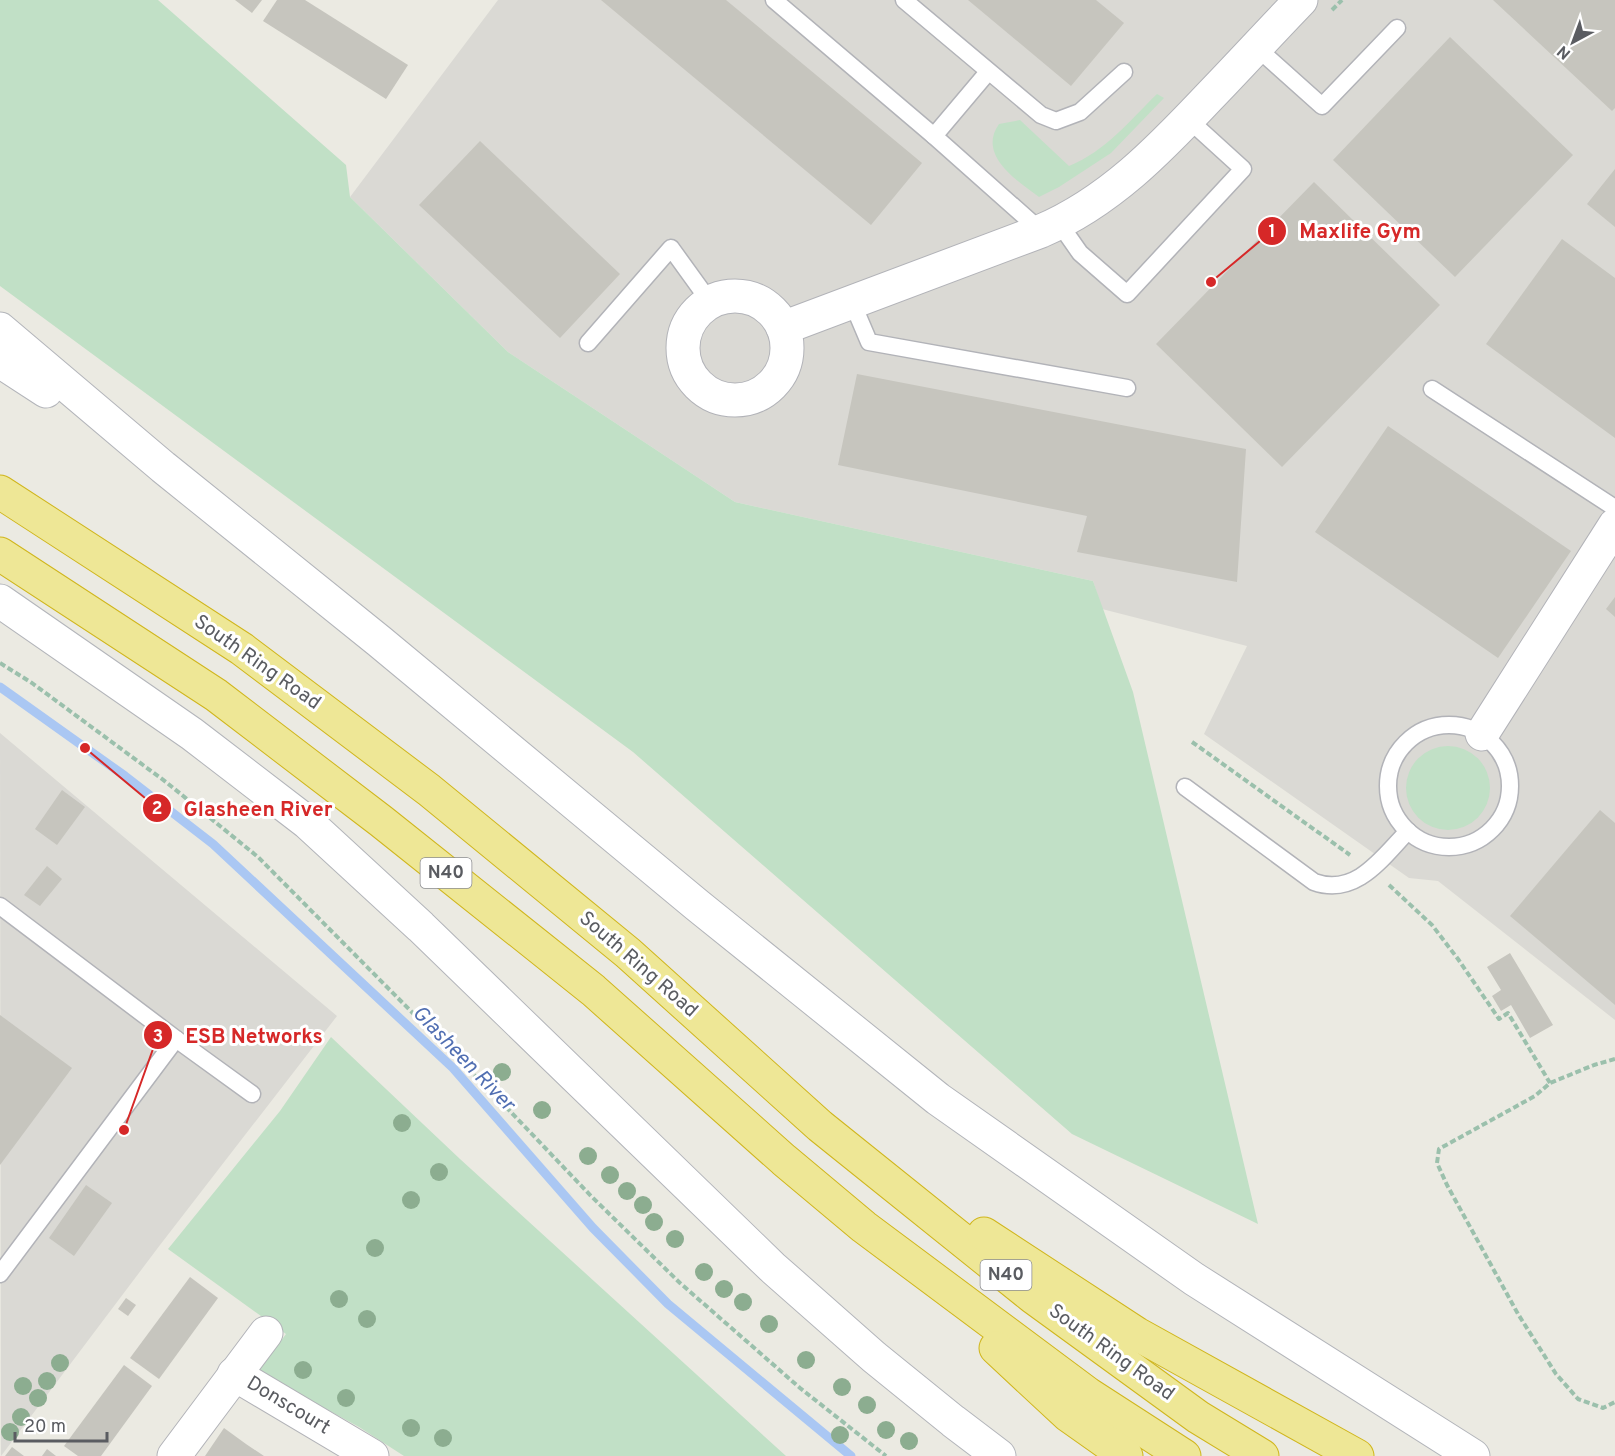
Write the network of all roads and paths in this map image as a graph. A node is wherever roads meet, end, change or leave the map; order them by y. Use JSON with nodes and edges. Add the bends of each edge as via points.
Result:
{"nodes":[{"id":1,"x":774,"y":0,"type":"edge"},
{"id":2,"x":904,"y":0,"type":"edge"},
{"id":3,"x":1300,"y":0,"type":"edge"},
{"id":4,"x":1397,"y":28,"type":"dead end"},
{"id":5,"x":1256,"y":47,"type":"junction"},
{"id":6,"x":988,"y":72,"type":"junction"},
{"id":7,"x":1124,"y":72,"type":"dead end"},
{"id":8,"x":1188,"y":119,"type":"junction"},
{"id":9,"x":934,"y":136,"type":"junction"},
{"id":10,"x":1050,"y":227,"type":"junction"},
{"id":11,"x":710,"y":302,"type":"junction"},
{"id":12,"x":852,"y":302,"type":"junction"},
{"id":13,"x":783,"y":328,"type":"junction"},
{"id":14,"x":0,"y":329,"type":"edge"},
{"id":15,"x":588,"y":343,"type":"dead end"},
{"id":16,"x":0,"y":361,"type":"edge"},
{"id":17,"x":1127,"y":388,"type":"dead end"},
{"id":18,"x":1432,"y":389,"type":"dead end"},
{"id":19,"x":163,"y":467,"type":"junction"},
{"id":20,"x":0,"y":492,"type":"edge"},
{"id":21,"x":1615,"y":508,"type":"edge"},
{"id":22,"x":1615,"y":525,"type":"edge"},
{"id":23,"x":0,"y":554,"type":"edge"},
{"id":24,"x":0,"y":601,"type":"edge"},
{"id":25,"x":0,"y":663,"type":"edge"},
{"id":26,"x":1482,"y":734,"type":"junction"},
{"id":27,"x":1192,"y":742,"type":"dead end"},
{"id":28,"x":1185,"y":787,"type":"dead end"},
{"id":29,"x":1408,"y":831,"type":"junction"},
{"id":30,"x":1370,"y":870,"type":"junction"},
{"id":31,"x":0,"y":906,"type":"edge"},
{"id":32,"x":176,"y":1039,"type":"junction"},
{"id":33,"x":1615,"y":1059,"type":"edge"},
{"id":34,"x":1550,"y":1083,"type":"junction"},
{"id":35,"x":252,"y":1094,"type":"dead end"},
{"id":36,"x":820,"y":1126,"type":"junction"},
{"id":37,"x":864,"y":1227,"type":"junction"},
{"id":38,"x":0,"y":1274,"type":"edge"},
{"id":39,"x":266,"y":1333,"type":"dead end"},
{"id":40,"x":234,"y":1374,"type":"junction"},
{"id":41,"x":1615,"y":1402,"type":"edge"},
{"id":42,"x":174,"y":1456,"type":"edge"},
{"id":43,"x":372,"y":1456,"type":"edge"},
{"id":44,"x":886,"y":1456,"type":"edge"},
{"id":45,"x":999,"y":1456,"type":"edge"},
{"id":46,"x":1126,"y":1456,"type":"edge"},
{"id":47,"x":1184,"y":1456,"type":"edge"},
{"id":48,"x":1262,"y":1456,"type":"edge"},
{"id":49,"x":1357,"y":1456,"type":"edge"},
{"id":50,"x":1473,"y":1456,"type":"edge"}],
"edges":[{"from":1,"to":9,"type":"lane"},
{"from":2,"to":6,"type":"lane"},
{"from":3,"to":5,"type":"main road"},
{"from":4,"to":5,"type":"lane","via":[[1322,106]]},
{"from":5,"to":8,"type":"main road"},
{"from":6,"to":7,"type":"lane","via":[[1041,115],[1056,121],[1080,112]]},
{"from":6,"to":9,"type":"lane"},
{"from":8,"to":10,"type":"main road","via":[[1138,170],[1101,199]]},
{"from":8,"to":10,"type":"lane","via":[[1243,169],[1127,294]]},
{"from":9,"to":10,"type":"lane"},
{"from":10,"to":12,"type":"main road"},
{"from":11,"to":13,"type":"main road","via":[[726,296],[744,296],[774,313]]},
{"from":11,"to":13,"type":"main road","via":[[687,327],[683,344],[691,377],[718,398],[752,398],[767,390],[786,361],[788,344]]},
{"from":11,"to":15,"type":"lane","via":[[671,248]]},
{"from":12,"to":13,"type":"main road"},
{"from":12,"to":17,"type":"lane","via":[[869,342]]},
{"from":14,"to":19,"type":"main road"},
{"from":16,"to":19,"type":"main road"},
{"from":18,"to":21,"type":"lane"},
{"from":19,"to":50,"type":"main road","via":[[938,1099],[1194,1279]]},
{"from":20,"to":36,"type":"highway","name":"South Ring Road","number":"N40","via":[[242,649],[429,790],[628,953]]},
{"from":22,"to":26,"type":"main road"},
{"from":23,"to":37,"type":"highway","number":"N40","via":[[216,695],[381,821],[593,990]]},
{"from":24,"to":45,"type":"main road","via":[[192,734],[308,823],[772,1267],[874,1357]]},
{"from":25,"to":44,"type":"path","via":[[166,782],[258,857],[680,1283],[800,1388]]},
{"from":26,"to":29,"type":"lane","via":[[1443,725],[1424,730],[1407,741],[1388,777],[1395,816]]},
{"from":26,"to":29,"type":"lane","via":[[1507,765],[1507,805],[1498,823],[1483,837],[1465,845],[1445,847],[1425,842]]},
{"from":27,"to":30,"type":"path"},
{"from":28,"to":30,"type":"lane","via":[[1314,882],[1350,884]]},
{"from":29,"to":30,"type":"lane"},
{"from":30,"to":34,"type":"path","via":[[1432,925],[1498,1019],[1508,1013]]},
{"from":31,"to":32,"type":"lane"},
{"from":32,"to":35,"type":"lane"},
{"from":32,"to":38,"type":"lane"},
{"from":33,"to":34,"type":"path"},
{"from":34,"to":41,"type":"path","via":[[1535,1096],[1439,1149],[1437,1163],[1518,1314],[1556,1374],[1578,1399],[1603,1408]]},
{"from":36,"to":48,"type":"highway","name":"South Ring Road","number":"N40","via":[[1033,1297],[1198,1417]]},
{"from":36,"to":49,"type":"highway","via":[[1137,1334]]},
{"from":37,"to":46,"type":"highway","via":[[1068,1415]]},
{"from":37,"to":47,"type":"highway","number":"N40","via":[[1088,1394]]},
{"from":39,"to":40,"type":"main road"},
{"from":40,"to":42,"type":"main road"},
{"from":40,"to":43,"type":"main road","name":"Donscourt"}]}
